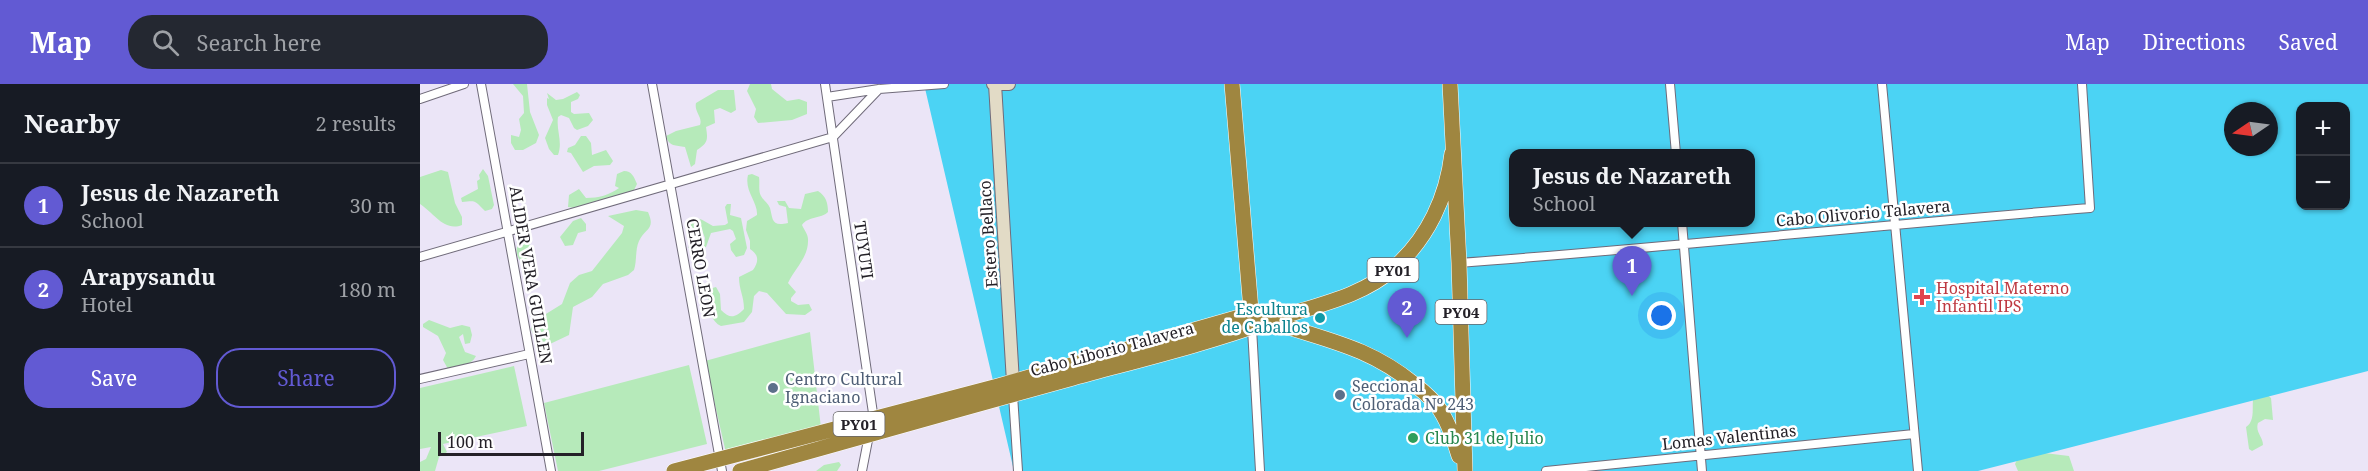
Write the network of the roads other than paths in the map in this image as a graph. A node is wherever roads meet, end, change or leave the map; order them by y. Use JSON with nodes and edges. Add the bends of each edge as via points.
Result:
{"nodes":[{"id":1,"x":464,"y":84,"type":"edge"},
{"id":2,"x":481,"y":84,"type":"edge"},
{"id":3,"x":652,"y":84,"type":"edge"},
{"id":4,"x":825,"y":84,"type":"edge"},
{"id":5,"x":944,"y":84,"type":"edge"},
{"id":6,"x":994,"y":84,"type":"edge"},
{"id":7,"x":1009,"y":84,"type":"edge"},
{"id":8,"x":1232,"y":84,"type":"edge"},
{"id":9,"x":1450,"y":84,"type":"edge"},
{"id":10,"x":1670,"y":84,"type":"edge"},
{"id":11,"x":1882,"y":84,"type":"edge"},
{"id":12,"x":2082,"y":84,"type":"edge"},
{"id":13,"x":879,"y":89,"type":"junction"},
{"id":14,"x":827,"y":97,"type":"junction"},
{"id":15,"x":420,"y":99,"type":"edge"},
{"id":16,"x":833,"y":137,"type":"junction"},
{"id":17,"x":1676,"y":149,"type":"edge"},
{"id":18,"x":1452,"y":153,"type":"junction"},
{"id":19,"x":671,"y":185,"type":"junction"},
{"id":20,"x":1896,"y":224,"type":"junction"},
{"id":21,"x":1682,"y":227,"type":"edge"},
{"id":22,"x":508,"y":231,"type":"junction"},
{"id":23,"x":1684,"y":246,"type":"junction"},
{"id":24,"x":420,"y":257,"type":"edge"},
{"id":25,"x":1459,"y":263,"type":"junction"},
{"id":26,"x":1251,"y":321,"type":"junction"},
{"id":27,"x":1269,"y":321,"type":"junction"},
{"id":28,"x":529,"y":354,"type":"junction"},
{"id":29,"x":420,"y":379,"type":"edge"},
{"id":30,"x":1013,"y":388,"type":"junction"},
{"id":31,"x":874,"y":420,"type":"junction"},
{"id":32,"x":1914,"y":434,"type":"junction"},
{"id":33,"x":869,"y":435,"type":"junction"},
{"id":34,"x":1700,"y":454,"type":"junction"},
{"id":35,"x":721,"y":465,"type":"edge"},
{"id":36,"x":551,"y":471,"type":"edge"},
{"id":37,"x":674,"y":471,"type":"edge"},
{"id":38,"x":740,"y":471,"type":"edge"},
{"id":39,"x":862,"y":471,"type":"edge"},
{"id":40,"x":1018,"y":471,"type":"edge"},
{"id":41,"x":1260,"y":471,"type":"edge"},
{"id":42,"x":1464,"y":471,"type":"edge"},
{"id":43,"x":1546,"y":471,"type":"edge"},
{"id":44,"x":1702,"y":471,"type":"edge"},
{"id":45,"x":1918,"y":471,"type":"edge"}],
"edges":[{"from":1,"to":15,"type":"street"},
{"from":2,"to":22,"type":"street","name":"ALIDER VERA GUILLEN"},
{"from":3,"to":19,"type":"street","name":"CERRO LEON"},
{"from":4,"to":14,"type":"street","name":"TUYUTI"},
{"from":5,"to":13,"type":"street"},
{"from":6,"to":7,"type":"street"},
{"from":6,"to":30,"type":"street","name":"Estero Bellaco"},
{"from":8,"to":26,"type":"highway"},
{"from":9,"to":18,"type":"highway","number":"PY01"},
{"from":10,"to":17,"type":"street"},
{"from":11,"to":20,"type":"street"},
{"from":12,"to":20,"type":"street","name":"Cabo Olivorio Talavera","via":[[2090,208]]},
{"from":13,"to":14,"type":"street"},
{"from":13,"to":16,"type":"street"},
{"from":14,"to":16,"type":"street","name":"TUYUTI"},
{"from":16,"to":19,"type":"street"},
{"from":16,"to":31,"type":"street","name":"TUYUTI"},
{"from":18,"to":25,"type":"highway","number":"PY04"},
{"from":18,"to":27,"type":"highway","number":"PY01","via":[[1450,176],[1436,213],[1394,269],[1357,291]]},
{"from":19,"to":22,"type":"street"},
{"from":19,"to":35,"type":"street","name":"CERRO LEON"},
{"from":20,"to":23,"type":"street","name":"Cabo Olivorio Talavera"},
{"from":20,"to":32,"type":"street"},
{"from":21,"to":23,"type":"street"},
{"from":22,"to":24,"type":"street"},
{"from":22,"to":28,"type":"street","name":"ALIDER VERA GUILLEN"},
{"from":23,"to":25,"type":"street","name":"Cabo Olivorio Talavera"},
{"from":23,"to":34,"type":"street"},
{"from":25,"to":42,"type":"highway","number":"PY04"},
{"from":26,"to":27,"type":"highway"},
{"from":26,"to":30,"type":"highway","name":"Cabo Liborio Talavera","number":"PY01"},
{"from":26,"to":41,"type":"street"},
{"from":27,"to":42,"type":"highway","via":[[1350,346],[1398,371],[1439,407]]},
{"from":28,"to":29,"type":"street"},
{"from":28,"to":36,"type":"street","name":"ALIDER VERA GUILLEN"},
{"from":30,"to":31,"type":"highway","name":"Cabo Liborio Talavera","number":"PY01"},
{"from":30,"to":33,"type":"highway","name":"Cabo Liborio Talavera","number":"PY01"},
{"from":30,"to":40,"type":"street","name":"Estero Bellaco"},
{"from":31,"to":35,"type":"highway","name":"Cabo Liborio Talavera","number":"PY01"},
{"from":32,"to":34,"type":"street","name":"Lomas Valentinas"},
{"from":32,"to":45,"type":"street"},
{"from":33,"to":38,"type":"highway","name":"Cabo Liborio Talavera","number":"PY01"},
{"from":33,"to":39,"type":"street"},
{"from":34,"to":43,"type":"street","name":"Lomas Valentinas"},
{"from":34,"to":44,"type":"street"},
{"from":35,"to":37,"type":"highway","name":"Cabo Liborio Talavera","number":"PY01"}]}
